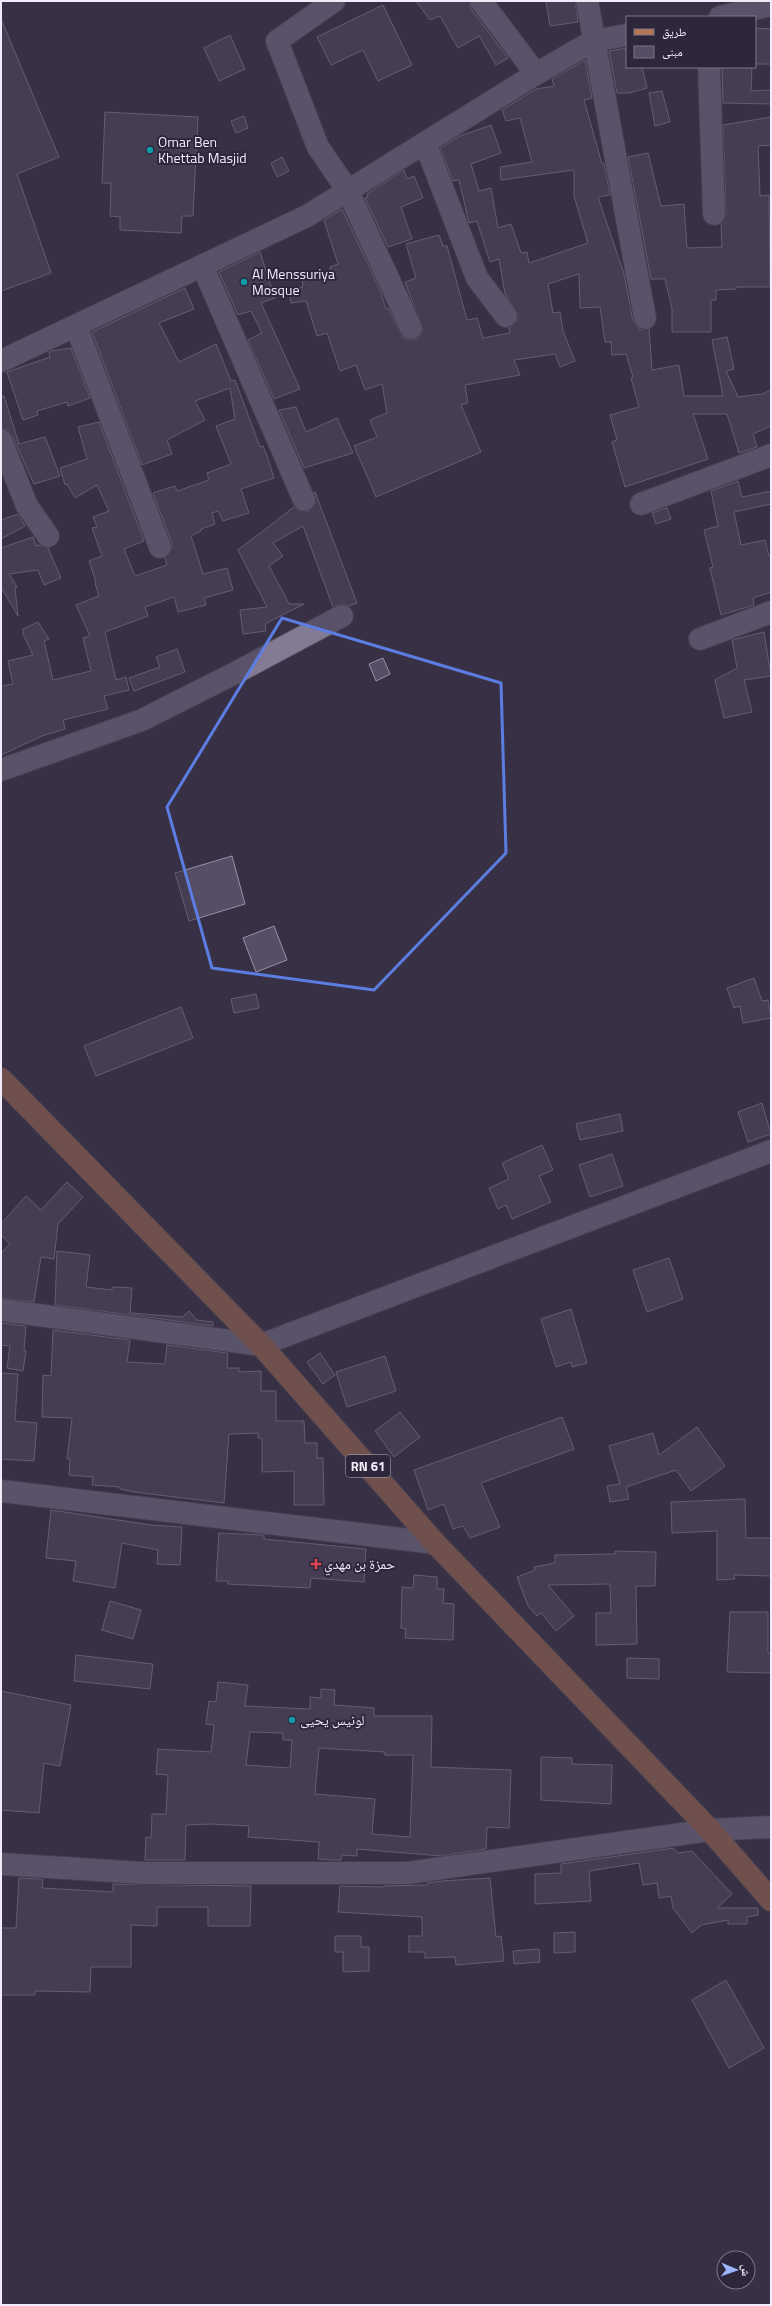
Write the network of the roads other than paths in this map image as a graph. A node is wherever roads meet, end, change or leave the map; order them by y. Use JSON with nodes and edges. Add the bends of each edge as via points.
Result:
{"nodes":[{"id":1,"x":334,"y":1,"type":"edge"},
{"id":2,"x":481,"y":1,"type":"edge"},
{"id":3,"x":587,"y":1,"type":"edge"},
{"id":4,"x":771,"y":5,"type":"edge"},
{"id":5,"x":724,"y":16,"type":"edge"},
{"id":6,"x":626,"y":35,"type":"edge"},
{"id":7,"x":593,"y":41,"type":"junction"},
{"id":8,"x":709,"y":68,"type":"edge"},
{"id":9,"x":536,"y":74,"type":"junction"},
{"id":10,"x":425,"y":143,"type":"junction"},
{"id":11,"x":348,"y":191,"type":"junction"},
{"id":12,"x":714,"y":214,"type":"dead end"},
{"id":13,"x":203,"y":267,"type":"junction"},
{"id":14,"x":506,"y":316,"type":"dead end"},
{"id":15,"x":645,"y":318,"type":"dead end"},
{"id":16,"x":76,"y":326,"type":"junction"},
{"id":17,"x":410,"y":328,"type":"dead end"},
{"id":18,"x":1,"y":361,"type":"edge"},
{"id":19,"x":1,"y":440,"type":"edge"},
{"id":20,"x":771,"y":455,"type":"edge"},
{"id":21,"x":304,"y":500,"type":"dead end"},
{"id":22,"x":641,"y":504,"type":"dead end"},
{"id":23,"x":48,"y":536,"type":"dead end"},
{"id":24,"x":160,"y":547,"type":"dead end"},
{"id":25,"x":771,"y":612,"type":"edge"},
{"id":26,"x":342,"y":616,"type":"dead end"},
{"id":27,"x":700,"y":639,"type":"dead end"},
{"id":28,"x":1,"y":770,"type":"edge"},
{"id":29,"x":1,"y":1079,"type":"edge"},
{"id":30,"x":771,"y":1151,"type":"edge"},
{"id":31,"x":1,"y":1310,"type":"edge"},
{"id":32,"x":261,"y":1345,"type":"junction"},
{"id":33,"x":1,"y":1491,"type":"edge"},
{"id":34,"x":435,"y":1543,"type":"junction"},
{"id":35,"x":771,"y":1827,"type":"edge"},
{"id":36,"x":710,"y":1830,"type":"junction"},
{"id":37,"x":1,"y":1864,"type":"edge"},
{"id":38,"x":771,"y":1900,"type":"edge"}],
"edges":[{"from":1,"to":11,"type":"street","via":[[277,41],[318,147]]},
{"from":2,"to":9,"type":"street"},
{"from":3,"to":7,"type":"street"},
{"from":4,"to":5,"type":"street"},
{"from":6,"to":7,"type":"street"},
{"from":7,"to":9,"type":"street"},
{"from":7,"to":15,"type":"street"},
{"from":8,"to":12,"type":"street"},
{"from":9,"to":10,"type":"street"},
{"from":10,"to":11,"type":"street"},
{"from":10,"to":14,"type":"street","via":[[477,278]]},
{"from":11,"to":13,"type":"street","via":[[307,216]]},
{"from":11,"to":17,"type":"street"},
{"from":13,"to":16,"type":"street"},
{"from":13,"to":21,"type":"street"},
{"from":16,"to":18,"type":"street"},
{"from":16,"to":24,"type":"street"},
{"from":19,"to":23,"type":"street","via":[[27,506]]},
{"from":20,"to":22,"type":"street"},
{"from":25,"to":27,"type":"street"},
{"from":26,"to":28,"type":"street","via":[[142,720]]},
{"from":29,"to":32,"type":"main road","number":"RN 61"},
{"from":30,"to":32,"type":"street"},
{"from":31,"to":32,"type":"street"},
{"from":32,"to":34,"type":"main road","number":"RN 61"},
{"from":33,"to":34,"type":"street"},
{"from":34,"to":36,"type":"main road","number":"RN 61"},
{"from":35,"to":36,"type":"street"},
{"from":36,"to":37,"type":"street","via":[[407,1873],[143,1874]]},
{"from":36,"to":38,"type":"main road","number":"RN 61"}]}
